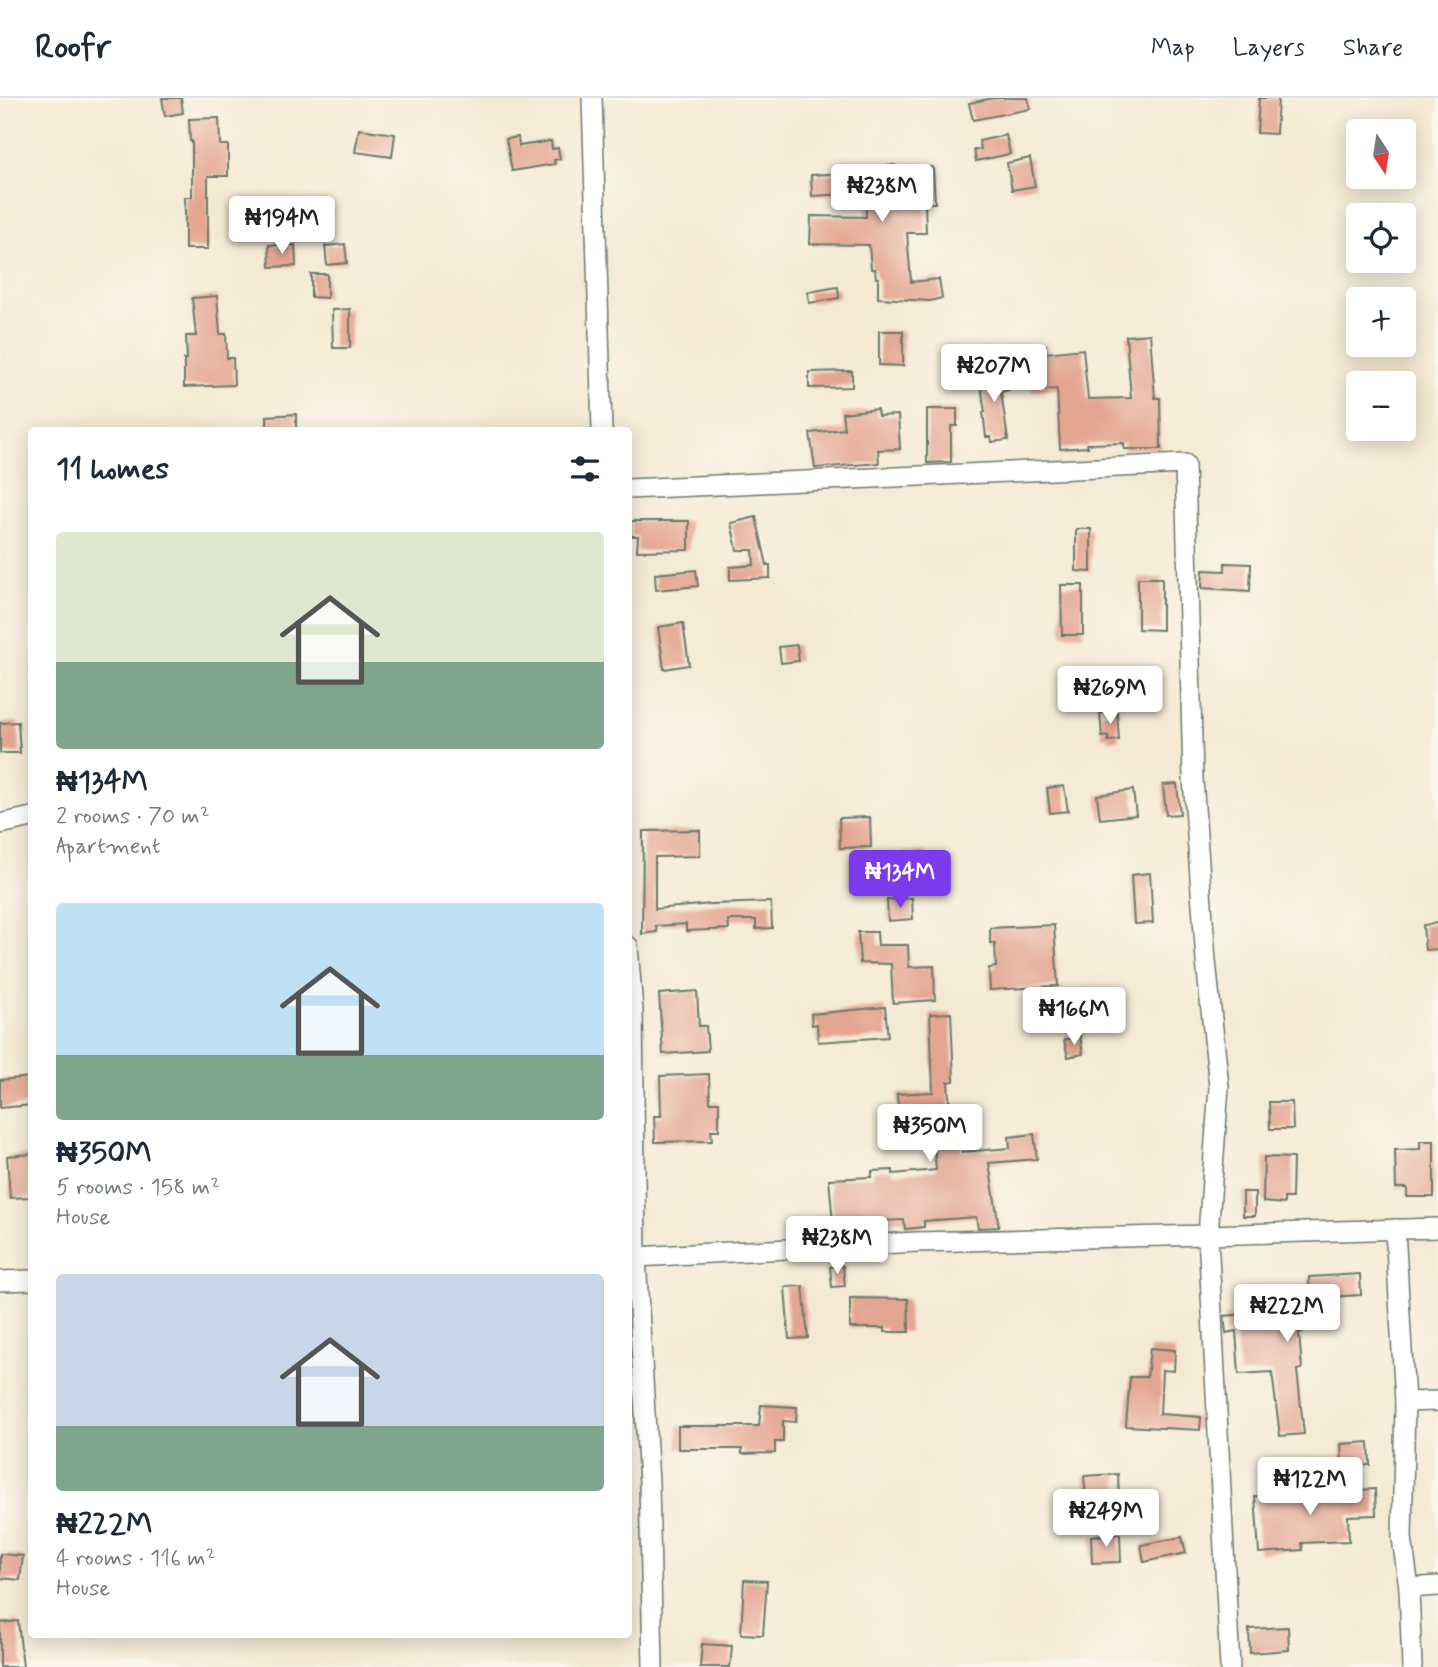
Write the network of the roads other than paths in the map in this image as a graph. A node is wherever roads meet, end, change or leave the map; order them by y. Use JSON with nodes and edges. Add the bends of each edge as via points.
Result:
{"nodes":[{"id":1,"x":592,"y":98,"type":"edge"},
{"id":2,"x":603,"y":427,"type":"edge"},
{"id":3,"x":632,"y":489,"type":"edge"},
{"id":4,"x":28,"y":818,"type":"edge"},
{"id":5,"x":0,"y":824,"type":"edge"},
{"id":6,"x":632,"y":998,"type":"edge"},
{"id":7,"x":1438,"y":1228,"type":"edge"},
{"id":8,"x":1395,"y":1229,"type":"junction"},
{"id":9,"x":1208,"y":1235,"type":"junction"},
{"id":10,"x":632,"y":1256,"type":"edge"},
{"id":11,"x":28,"y":1280,"type":"edge"},
{"id":12,"x":0,"y":1281,"type":"edge"},
{"id":13,"x":1438,"y":1401,"type":"edge"},
{"id":14,"x":1405,"y":1402,"type":"junction"},
{"id":15,"x":1438,"y":1586,"type":"edge"},
{"id":16,"x":1409,"y":1588,"type":"junction"},
{"id":17,"x":653,"y":1667,"type":"edge"},
{"id":18,"x":1230,"y":1667,"type":"edge"},
{"id":19,"x":1412,"y":1667,"type":"edge"}],
"edges":[{"from":1,"to":2,"type":"street"},
{"from":3,"to":9,"type":"street","via":[[1185,464],[1193,779],[1219,1087]]},
{"from":4,"to":5,"type":"street"},
{"from":6,"to":10,"type":"street"},
{"from":7,"to":8,"type":"street"},
{"from":8,"to":9,"type":"street"},
{"from":8,"to":14,"type":"street"},
{"from":9,"to":10,"type":"street","via":[[916,1242]]},
{"from":9,"to":18,"type":"street"},
{"from":10,"to":17,"type":"street","via":[[649,1483]]},
{"from":11,"to":12,"type":"street"},
{"from":13,"to":14,"type":"street"},
{"from":14,"to":16,"type":"street","via":[[1402,1538]]},
{"from":15,"to":16,"type":"street"},
{"from":16,"to":19,"type":"street"}]}
